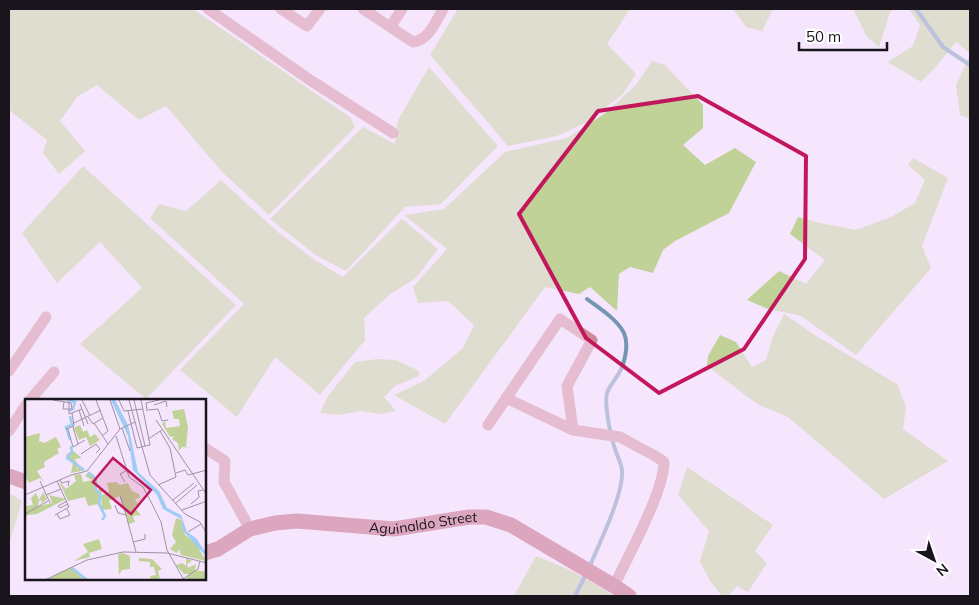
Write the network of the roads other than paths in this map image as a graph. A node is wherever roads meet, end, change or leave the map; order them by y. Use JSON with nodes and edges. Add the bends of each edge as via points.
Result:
{"nodes":[{"id":1,"x":208,"y":9,"type":"edge"},
{"id":2,"x":281,"y":9,"type":"edge"},
{"id":3,"x":320,"y":9,"type":"edge"},
{"id":4,"x":363,"y":9,"type":"edge"},
{"id":5,"x":402,"y":9,"type":"edge"},
{"id":6,"x":443,"y":9,"type":"edge"},
{"id":7,"x":391,"y":26,"type":"junction"},
{"id":8,"x":394,"y":133,"type":"dead end"},
{"id":9,"x":46,"y":317,"type":"dead end"},
{"id":10,"x":9,"y":371,"type":"edge"},
{"id":11,"x":54,"y":372,"type":"dead end"},
{"id":12,"x":506,"y":398,"type":"junction"},
{"id":13,"x":31,"y":399,"type":"edge"},
{"id":14,"x":25,"y":406,"type":"edge"},
{"id":15,"x":488,"y":425,"type":"dead end"},
{"id":16,"x":9,"y":430,"type":"edge"},
{"id":17,"x":573,"y":430,"type":"junction"},
{"id":18,"x":206,"y":449,"type":"edge"},
{"id":19,"x":9,"y":476,"type":"edge"},
{"id":20,"x":25,"y":482,"type":"edge"},
{"id":21,"x":250,"y":529,"type":"junction"},
{"id":22,"x":206,"y":553,"type":"edge"},
{"id":23,"x":614,"y":586,"type":"junction"},
{"id":24,"x":629,"y":596,"type":"edge"}],
"edges":[{"from":1,"to":8,"type":"street"},
{"from":2,"to":3,"type":"street","via":[[307,26]]},
{"from":4,"to":7,"type":"street"},
{"from":5,"to":7,"type":"street"},
{"from":6,"to":7,"type":"street","via":[[421,41],[414,42]]},
{"from":9,"to":10,"type":"street"},
{"from":11,"to":13,"type":"street"},
{"from":12,"to":15,"type":"street"},
{"from":12,"to":17,"type":"street"},
{"from":12,"to":17,"type":"street","via":[[560,319],[592,340],[567,386]]},
{"from":14,"to":16,"type":"street"},
{"from":17,"to":23,"type":"street","via":[[620,437],[664,462],[664,473],[651,507]]},
{"from":18,"to":21,"type":"street","via":[[225,462],[224,482]]},
{"from":19,"to":20,"type":"street"},
{"from":21,"to":22,"type":"street","name":"Aguinaldo Street"},
{"from":21,"to":23,"type":"street","name":"Aguinaldo Street","via":[[297,521],[394,529],[486,517],[511,526]]},
{"from":23,"to":24,"type":"street","name":"Aguinaldo Street"}]}
